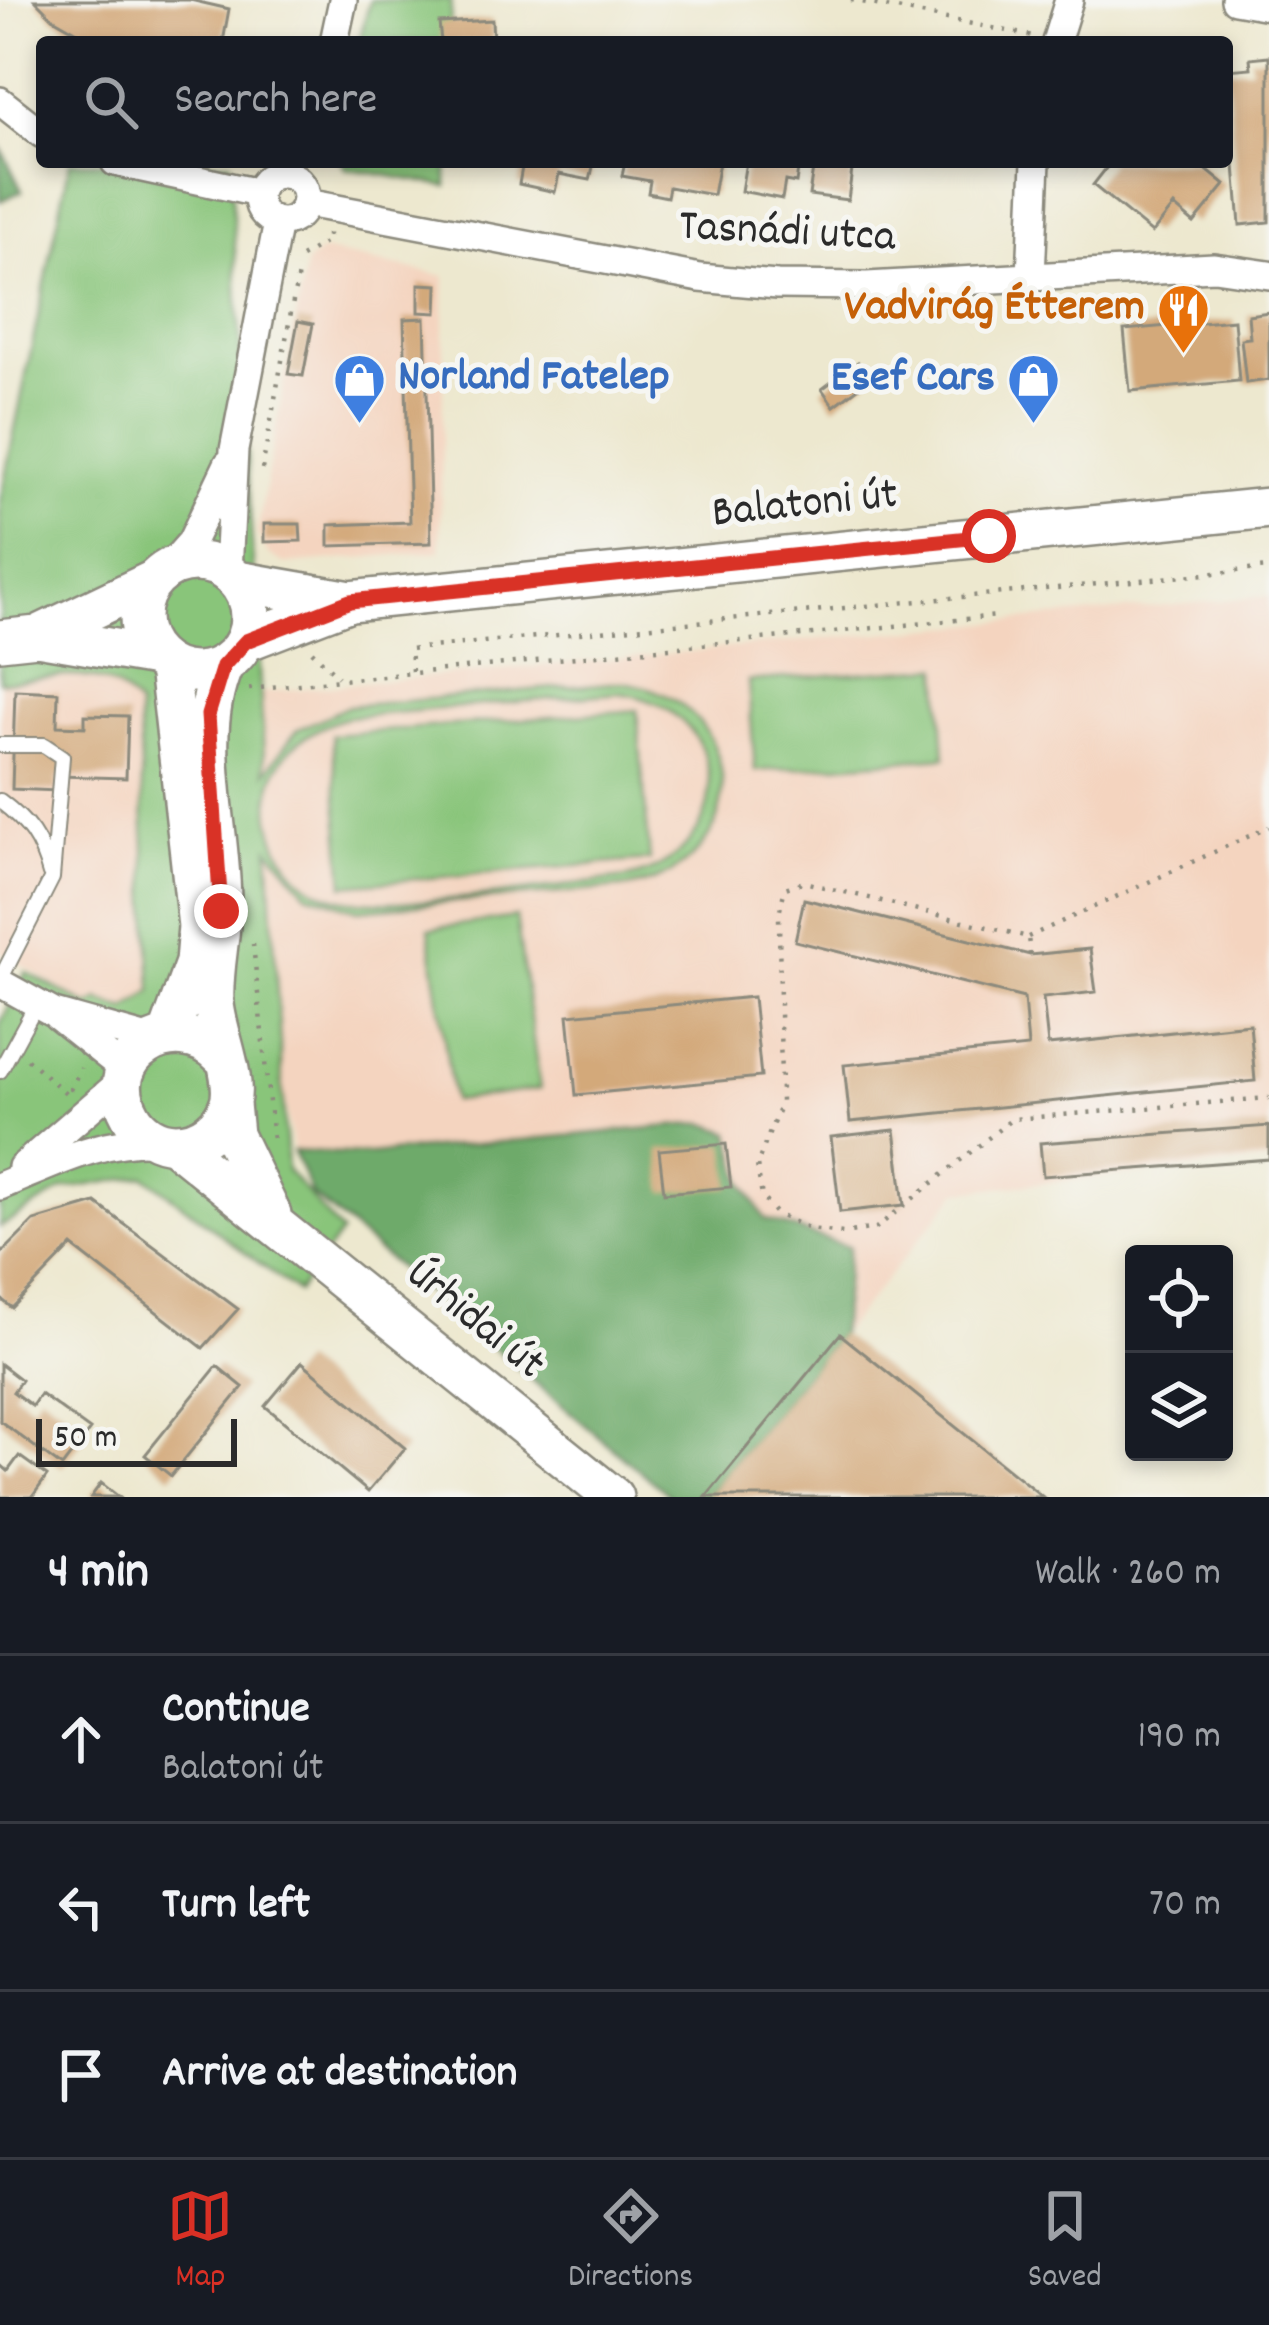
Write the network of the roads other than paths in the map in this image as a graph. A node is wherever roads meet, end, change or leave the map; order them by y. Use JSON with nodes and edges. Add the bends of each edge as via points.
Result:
{"nodes":[{"id":1,"x":343,"y":0,"type":"edge"},
{"id":2,"x":1069,"y":0,"type":"edge"},
{"id":3,"x":1235,"y":0,"type":"edge"},
{"id":4,"x":1269,"y":6,"type":"edge"},
{"id":5,"x":335,"y":36,"type":"edge"},
{"id":6,"x":1058,"y":36,"type":"edge"},
{"id":7,"x":0,"y":100,"type":"edge"},
{"id":8,"x":36,"y":129,"type":"edge"},
{"id":9,"x":143,"y":168,"type":"edge"},
{"id":10,"x":292,"y":168,"type":"edge"},
{"id":11,"x":1036,"y":168,"type":"edge"},
{"id":12,"x":258,"y":193,"type":"junction"},
{"id":13,"x":317,"y":206,"type":"junction"},
{"id":14,"x":278,"y":222,"type":"junction"},
{"id":15,"x":1269,"y":274,"type":"edge"},
{"id":16,"x":1031,"y":276,"type":"junction"},
{"id":17,"x":235,"y":449,"type":"junction"},
{"id":18,"x":1269,"y":508,"type":"edge"},
{"id":19,"x":161,"y":574,"type":"junction"},
{"id":20,"x":232,"y":577,"type":"junction"},
{"id":21,"x":350,"y":601,"type":"junction"},
{"id":22,"x":18,"y":638,"type":"edge"},
{"id":23,"x":162,"y":662,"type":"junction"},
{"id":24,"x":240,"y":662,"type":"junction"},
{"id":25,"x":0,"y":745,"type":"edge"},
{"id":26,"x":0,"y":801,"type":"edge"},
{"id":27,"x":52,"y":878,"type":"junction"},
{"id":28,"x":0,"y":981,"type":"edge"},
{"id":29,"x":45,"y":1009,"type":"junction"},
{"id":30,"x":221,"y":1055,"type":"junction"},
{"id":31,"x":142,"y":1056,"type":"junction"},
{"id":32,"x":0,"y":1071,"type":"edge"},
{"id":33,"x":230,"y":1103,"type":"junction"},
{"id":34,"x":167,"y":1142,"type":"junction"},
{"id":35,"x":0,"y":1185,"type":"edge"},
{"id":36,"x":273,"y":1219,"type":"junction"},
{"id":37,"x":613,"y":1497,"type":"edge"}],
"edges":[{"from":1,"to":5,"type":"street"},
{"from":2,"to":6,"type":"street"},
{"from":3,"to":4,"type":"street"},
{"from":7,"to":8,"type":"street"},
{"from":9,"to":12,"type":"street"},
{"from":10,"to":12,"type":"street"},
{"from":10,"to":13,"type":"street"},
{"from":11,"to":16,"type":"street"},
{"from":12,"to":14,"type":"street","via":[[262,212]]},
{"from":13,"to":14,"type":"street"},
{"from":13,"to":16,"type":"street","name":"Tasnádi utca","via":[[700,278],[867,286]]},
{"from":14,"to":17,"type":"street"},
{"from":15,"to":16,"type":"street","name":"Tasnádi utca","via":[[1214,267]]},
{"from":17,"to":19,"type":"street","via":[[202,522]]},
{"from":17,"to":20,"type":"street"},
{"from":18,"to":21,"type":"main road","name":"Balatoni út"},
{"from":19,"to":20,"type":"main road","via":[[198,562]]},
{"from":19,"to":22,"type":"main road"},
{"from":19,"to":23,"type":"main road","via":[[140,610],[140,627]]},
{"from":20,"to":21,"type":"main road","name":"Balatoni út"},
{"from":20,"to":24,"type":"main road","via":[[250,610]]},
{"from":21,"to":24,"type":"main road","name":"Balatoni út","via":[[296,619]]},
{"from":22,"to":23,"type":"main road"},
{"from":23,"to":24,"type":"main road","via":[[190,673]]},
{"from":23,"to":31,"type":"main road","via":[[198,926],[195,963]]},
{"from":24,"to":30,"type":"main road","via":[[208,715],[220,852],[214,999]]},
{"from":25,"to":27,"type":"lane","via":[[44,745],[62,757]]},
{"from":26,"to":27,"type":"lane","via":[[41,842]]},
{"from":27,"to":28,"type":"lane"},
{"from":28,"to":29,"type":"street"},
{"from":29,"to":31,"type":"street"},
{"from":29,"to":31,"type":"street","via":[[92,1046]]},
{"from":29,"to":32,"type":"lane"},
{"from":30,"to":31,"type":"main road","via":[[198,1038]]},
{"from":30,"to":33,"type":"main road"},
{"from":31,"to":34,"type":"main road","via":[[123,1096],[135,1124]]},
{"from":31,"to":35,"type":"street","via":[[76,1106]]},
{"from":33,"to":34,"type":"main road","via":[[208,1133]]},
{"from":33,"to":36,"type":"main road","name":"Úrhidai út","via":[[233,1135]]},
{"from":34,"to":35,"type":"street","via":[[98,1145]]},
{"from":34,"to":36,"type":"main road","name":"Úrhidai út"},
{"from":36,"to":37,"type":"main road","name":"Úrhidai út"}]}
